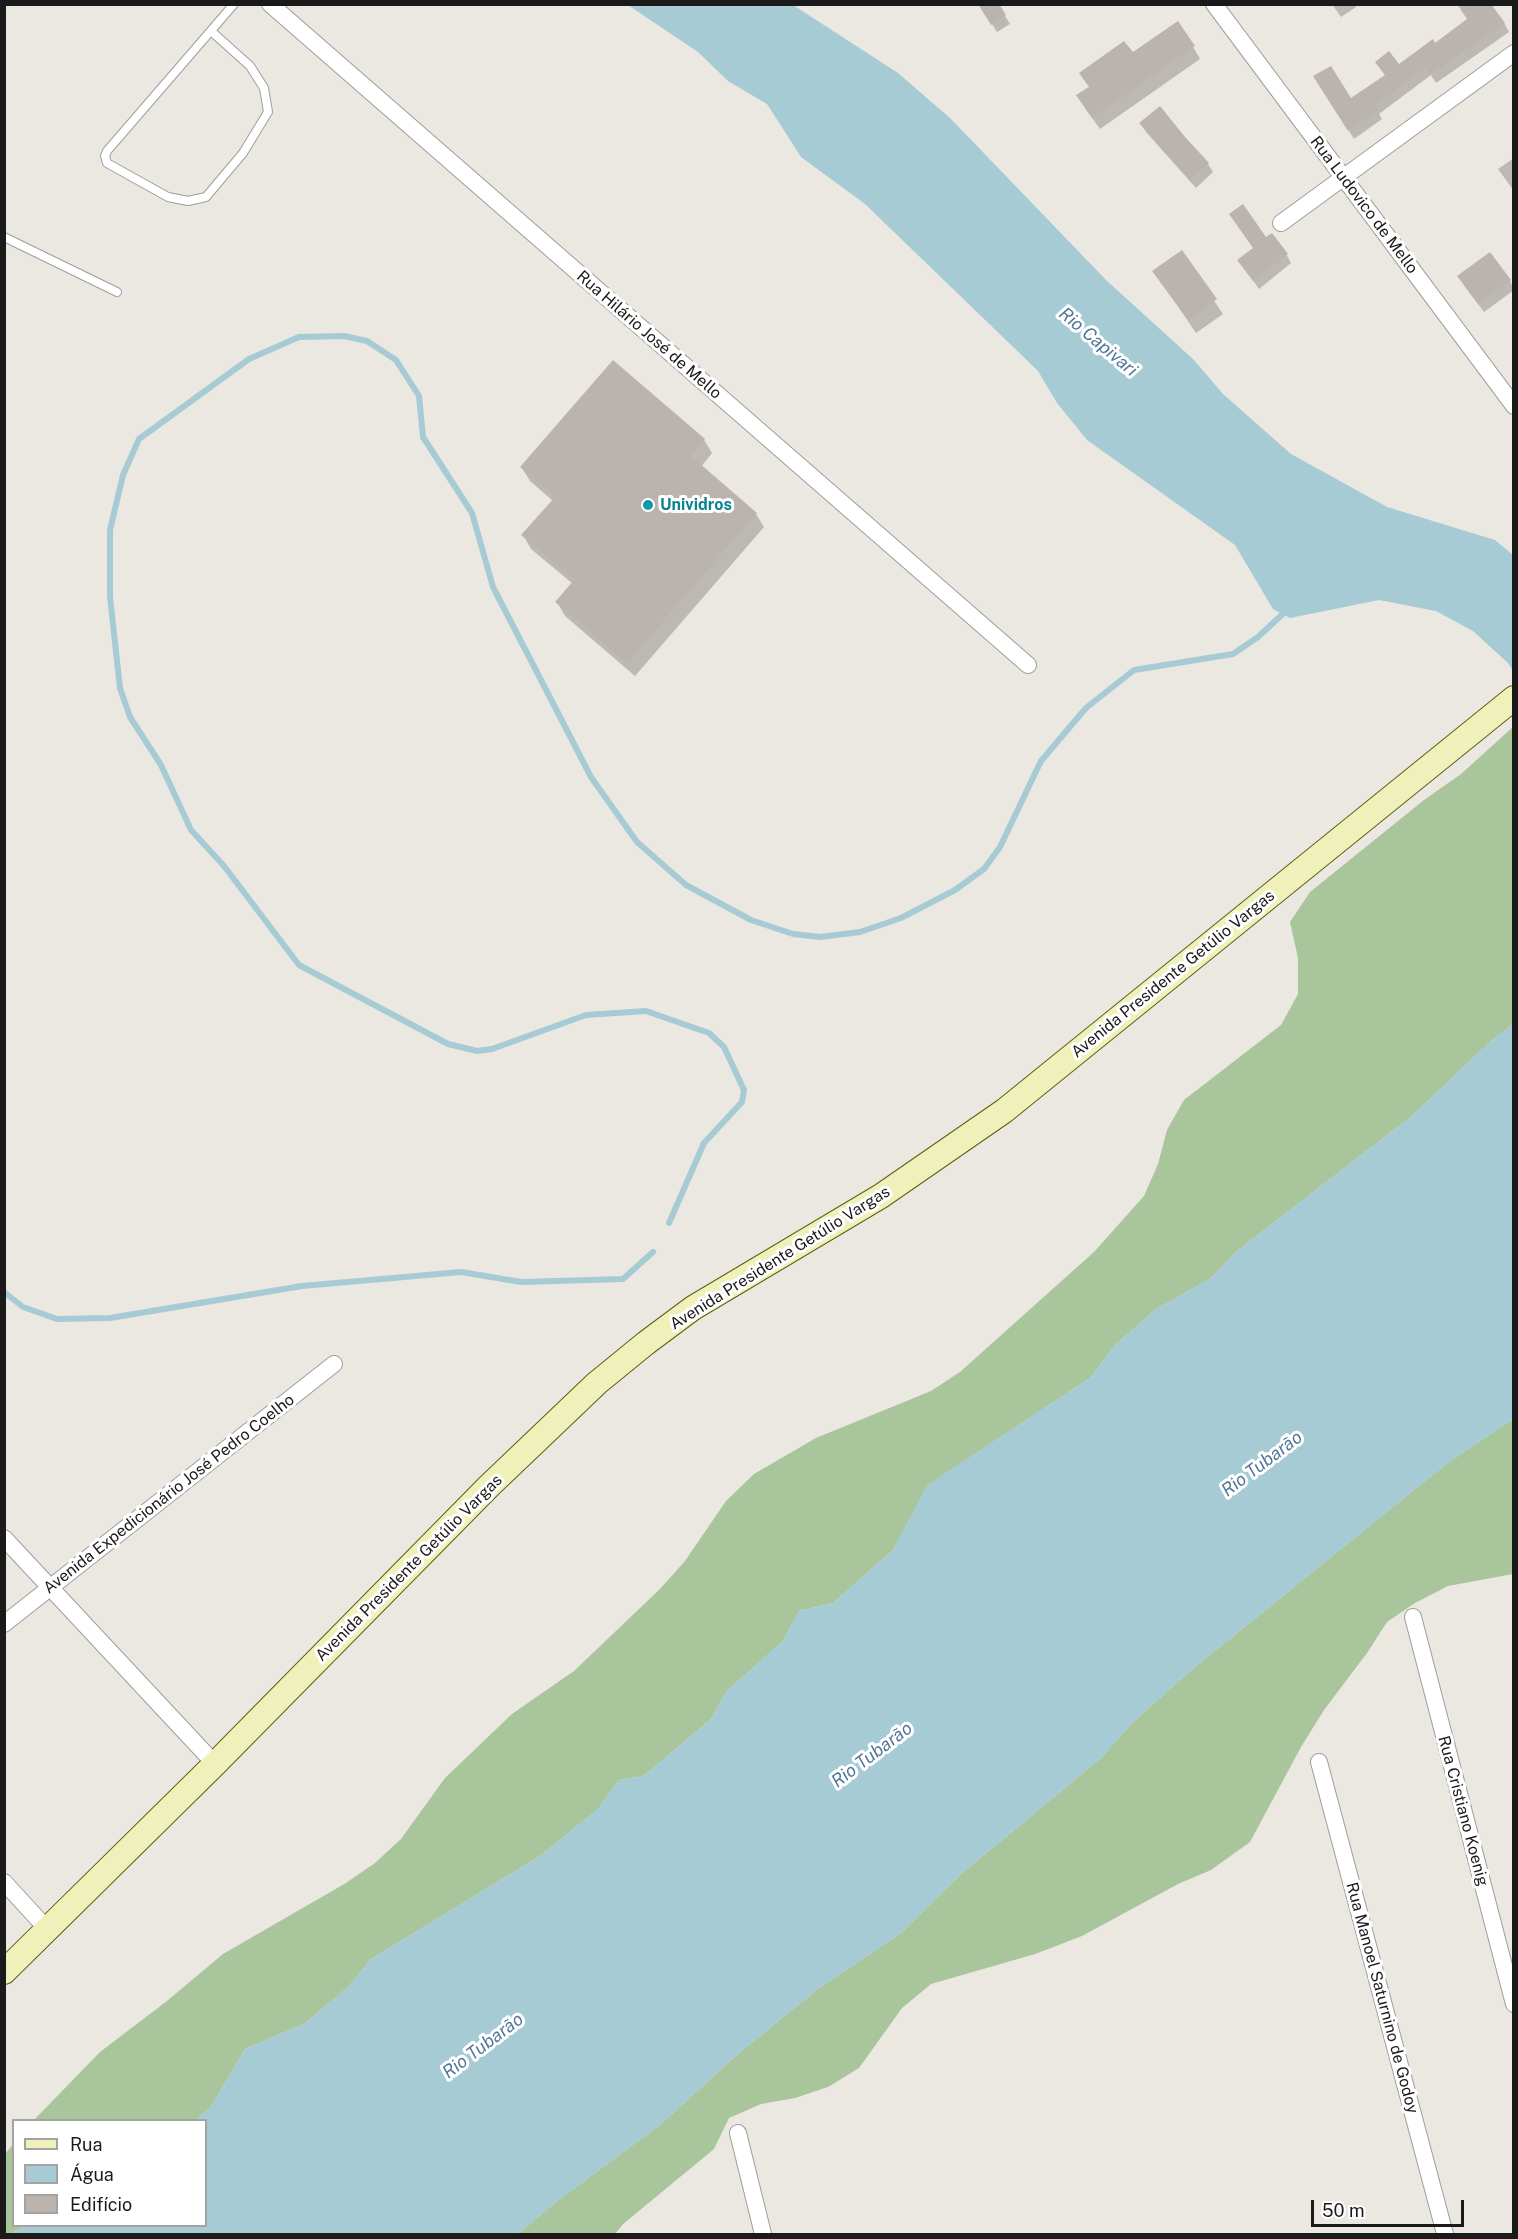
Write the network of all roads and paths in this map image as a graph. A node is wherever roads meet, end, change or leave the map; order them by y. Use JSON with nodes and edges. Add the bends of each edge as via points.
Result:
{"nodes":[{"id":1,"x":234,"y":4,"type":"edge"},
{"id":2,"x":270,"y":4,"type":"edge"},
{"id":3,"x":1214,"y":4,"type":"edge"},
{"id":4,"x":211,"y":31,"type":"junction"},
{"id":5,"x":1514,"y":53,"type":"edge"},
{"id":6,"x":1343,"y":178,"type":"junction"},
{"id":7,"x":1281,"y":224,"type":"dead end"},
{"id":8,"x":4,"y":237,"type":"edge"},
{"id":9,"x":117,"y":292,"type":"dead end"},
{"id":10,"x":1514,"y":406,"type":"edge"},
{"id":11,"x":1028,"y":665,"type":"dead end"},
{"id":12,"x":1509,"y":701,"type":"edge"},
{"id":13,"x":334,"y":1364,"type":"dead end"},
{"id":14,"x":4,"y":1539,"type":"edge"},
{"id":15,"x":51,"y":1588,"type":"junction"},
{"id":16,"x":1413,"y":1617,"type":"dead end"},
{"id":17,"x":4,"y":1624,"type":"edge"},
{"id":18,"x":1319,"y":1762,"type":"dead end"},
{"id":19,"x":215,"y":1764,"type":"junction"},
{"id":20,"x":4,"y":1882,"type":"edge"},
{"id":21,"x":47,"y":1929,"type":"junction"},
{"id":22,"x":4,"y":1972,"type":"edge"},
{"id":23,"x":1514,"y":2004,"type":"edge"},
{"id":24,"x":738,"y":2133,"type":"dead end"},
{"id":25,"x":763,"y":2235,"type":"edge"},
{"id":26,"x":1445,"y":2235,"type":"edge"}],
"edges":[{"from":1,"to":4,"type":"lane"},
{"from":2,"to":11,"type":"street","name":"Rua Hilário José de Mello"},
{"from":3,"to":6,"type":"street","name":"Rua Ludovico de Mello"},
{"from":4,"to":4,"type":"lane","via":[[250,66],[264,88],[268,112],[243,153],[206,197],[189,201],[168,197],[107,163],[105,156]]},
{"from":5,"to":6,"type":"street"},
{"from":6,"to":7,"type":"street"},
{"from":6,"to":10,"type":"street","name":"Rua Ludovico de Mello"},
{"from":8,"to":9,"type":"lane"},
{"from":12,"to":19,"type":"main road","name":"Avenida Presidente Getúlio Vargas","via":[[1004,1111],[881,1196],[693,1308],[638,1349],[545,1431]]},
{"from":13,"to":15,"type":"street","name":"Avenida Expedicionário José Pedro Coelho"},
{"from":14,"to":15,"type":"street"},
{"from":15,"to":17,"type":"street","name":"Avenida Expedicionário José Pedro Coelho"},
{"from":15,"to":19,"type":"street"},
{"from":16,"to":23,"type":"street","name":"Rua Cristiano Koenig"},
{"from":18,"to":26,"type":"street","name":"Rua Manoel Saturnino de Godoy"},
{"from":19,"to":21,"type":"main road","name":"Avenida Presidente Getúlio Vargas"},
{"from":20,"to":21,"type":"street"},
{"from":21,"to":22,"type":"main road","name":"Avenida Presidente Getúlio Vargas"},
{"from":24,"to":25,"type":"street"}]}
